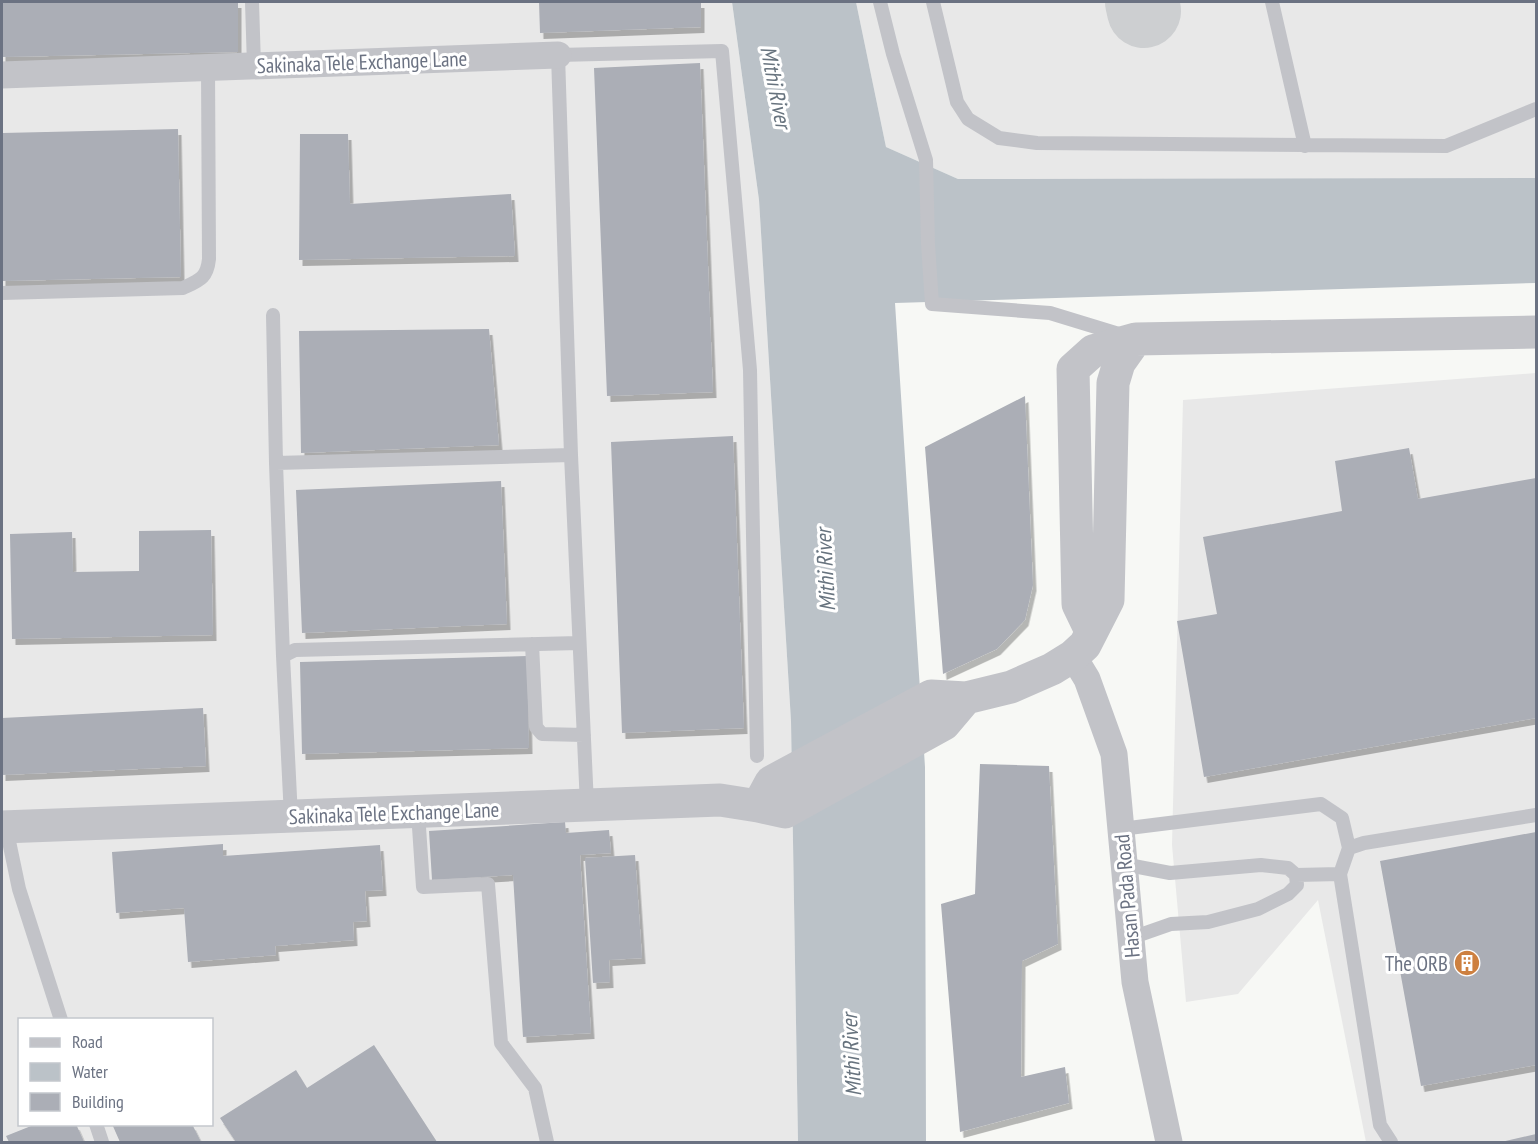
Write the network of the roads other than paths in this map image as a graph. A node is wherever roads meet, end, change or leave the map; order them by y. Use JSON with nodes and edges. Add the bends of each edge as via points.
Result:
{"nodes":[{"id":1,"x":252,"y":2,"type":"edge"},
{"id":2,"x":880,"y":2,"type":"edge"},
{"id":3,"x":933,"y":2,"type":"edge"},
{"id":4,"x":1272,"y":2,"type":"edge"},
{"id":5,"x":558,"y":55,"type":"junction"},
{"id":6,"x":254,"y":66,"type":"junction"},
{"id":7,"x":208,"y":68,"type":"junction"},
{"id":8,"x":2,"y":75,"type":"edge"},
{"id":9,"x":1536,"y":109,"type":"edge"},
{"id":10,"x":1305,"y":146,"type":"junction"},
{"id":11,"x":2,"y":292,"type":"edge"},
{"id":12,"x":273,"y":315,"type":"dead end"},
{"id":13,"x":1536,"y":332,"type":"edge"},
{"id":14,"x":1136,"y":339,"type":"junction"},
{"id":15,"x":571,"y":455,"type":"junction"},
{"id":16,"x":276,"y":463,"type":"junction"},
{"id":17,"x":579,"y":643,"type":"junction"},
{"id":18,"x":532,"y":644,"type":"junction"},
{"id":19,"x":1082,"y":644,"type":"junction"},
{"id":20,"x":283,"y":656,"type":"junction"},
{"id":21,"x":584,"y":735,"type":"junction"},
{"id":22,"x":768,"y":789,"type":"junction"},
{"id":23,"x":587,"y":806,"type":"junction"},
{"id":24,"x":418,"y":812,"type":"junction"},
{"id":25,"x":1536,"y":815,"type":"edge"},
{"id":26,"x":291,"y":817,"type":"junction"},
{"id":27,"x":4,"y":827,"type":"edge"},
{"id":28,"x":1121,"y":830,"type":"junction"},
{"id":29,"x":1349,"y":848,"type":"junction"},
{"id":30,"x":1124,"y":864,"type":"junction"},
{"id":31,"x":1340,"y":874,"type":"junction"},
{"id":32,"x":1296,"y":875,"type":"junction"},
{"id":33,"x":1131,"y":938,"type":"junction"},
{"id":34,"x":60,"y":1018,"type":"edge"},
{"id":35,"x":96,"y":1126,"type":"edge"},
{"id":36,"x":102,"y":1143,"type":"edge"},
{"id":37,"x":547,"y":1143,"type":"edge"},
{"id":38,"x":1169,"y":1143,"type":"edge"},
{"id":39,"x":1391,"y":1143,"type":"edge"}],
"edges":[{"from":1,"to":6,"type":"lane"},
{"from":2,"to":14,"type":"lane","via":[[926,160],[932,304],[1050,313]]},
{"from":3,"to":10,"type":"lane","via":[[957,102],[968,119],[999,138],[1037,143]]},
{"from":4,"to":10,"type":"lane"},
{"from":5,"to":6,"type":"street","name":"Sakinaka Tele Exchange Lane"},
{"from":5,"to":15,"type":"lane"},
{"from":5,"to":22,"type":"lane","name":"Sakinaka Tele Exchange Lane","via":[[722,51],[750,370]]},
{"from":6,"to":7,"type":"street","name":"Sakinaka Tele Exchange Lane"},
{"from":7,"to":8,"type":"street","name":"Sakinaka Tele Exchange Lane"},
{"from":7,"to":11,"type":"lane","via":[[209,259],[204,277],[183,288]]},
{"from":9,"to":10,"type":"lane","via":[[1446,146]]},
{"from":12,"to":16,"type":"lane"},
{"from":13,"to":14,"type":"street"},
{"from":14,"to":19,"type":"street","via":[[1093,351],[1073,369]]},
{"from":15,"to":16,"type":"lane"},
{"from":15,"to":17,"type":"lane"},
{"from":16,"to":20,"type":"lane"},
{"from":17,"to":18,"type":"lane"},
{"from":17,"to":21,"type":"lane"},
{"from":18,"to":20,"type":"lane","via":[[295,650]]},
{"from":18,"to":21,"type":"lane","via":[[536,727],[542,734]]},
{"from":19,"to":22,"type":"street","via":[[1052,669],[1011,687],[966,698]]},
{"from":19,"to":28,"type":"street","name":"Hasan Pada Road","via":[[1087,679],[1114,754]]},
{"from":20,"to":26,"type":"lane"},
{"from":21,"to":23,"type":"lane"},
{"from":22,"to":23,"type":"street","name":"Sakinaka Tele Exchange Lane","via":[[720,800]]},
{"from":23,"to":24,"type":"street","name":"Sakinaka Tele Exchange Lane"},
{"from":24,"to":26,"type":"street","name":"Sakinaka Tele Exchange Lane"},
{"from":24,"to":37,"type":"lane","via":[[423,887],[488,885],[501,1043],[536,1088]]},
{"from":25,"to":29,"type":"lane"},
{"from":26,"to":27,"type":"street","name":"Sakinaka Tele Exchange Lane"},
{"from":27,"to":34,"type":"lane","via":[[19,889]]},
{"from":28,"to":29,"type":"lane","via":[[1321,804],[1342,818]]},
{"from":28,"to":30,"type":"street","name":"Hasan Pada Road"},
{"from":29,"to":31,"type":"lane"},
{"from":30,"to":32,"type":"lane","via":[[1170,873],[1261,865],[1288,868]]},
{"from":30,"to":33,"type":"street","name":"Hasan Pada Road"},
{"from":31,"to":32,"type":"lane"},
{"from":31,"to":39,"type":"lane","via":[[1380,1125]]},
{"from":32,"to":33,"type":"lane","via":[[1297,885],[1288,894],[1258,909],[1208,922],[1171,924]]},
{"from":33,"to":38,"type":"street","name":"Hasan Pada Road","via":[[1135,982]]},
{"from":35,"to":36,"type":"lane"}]}
